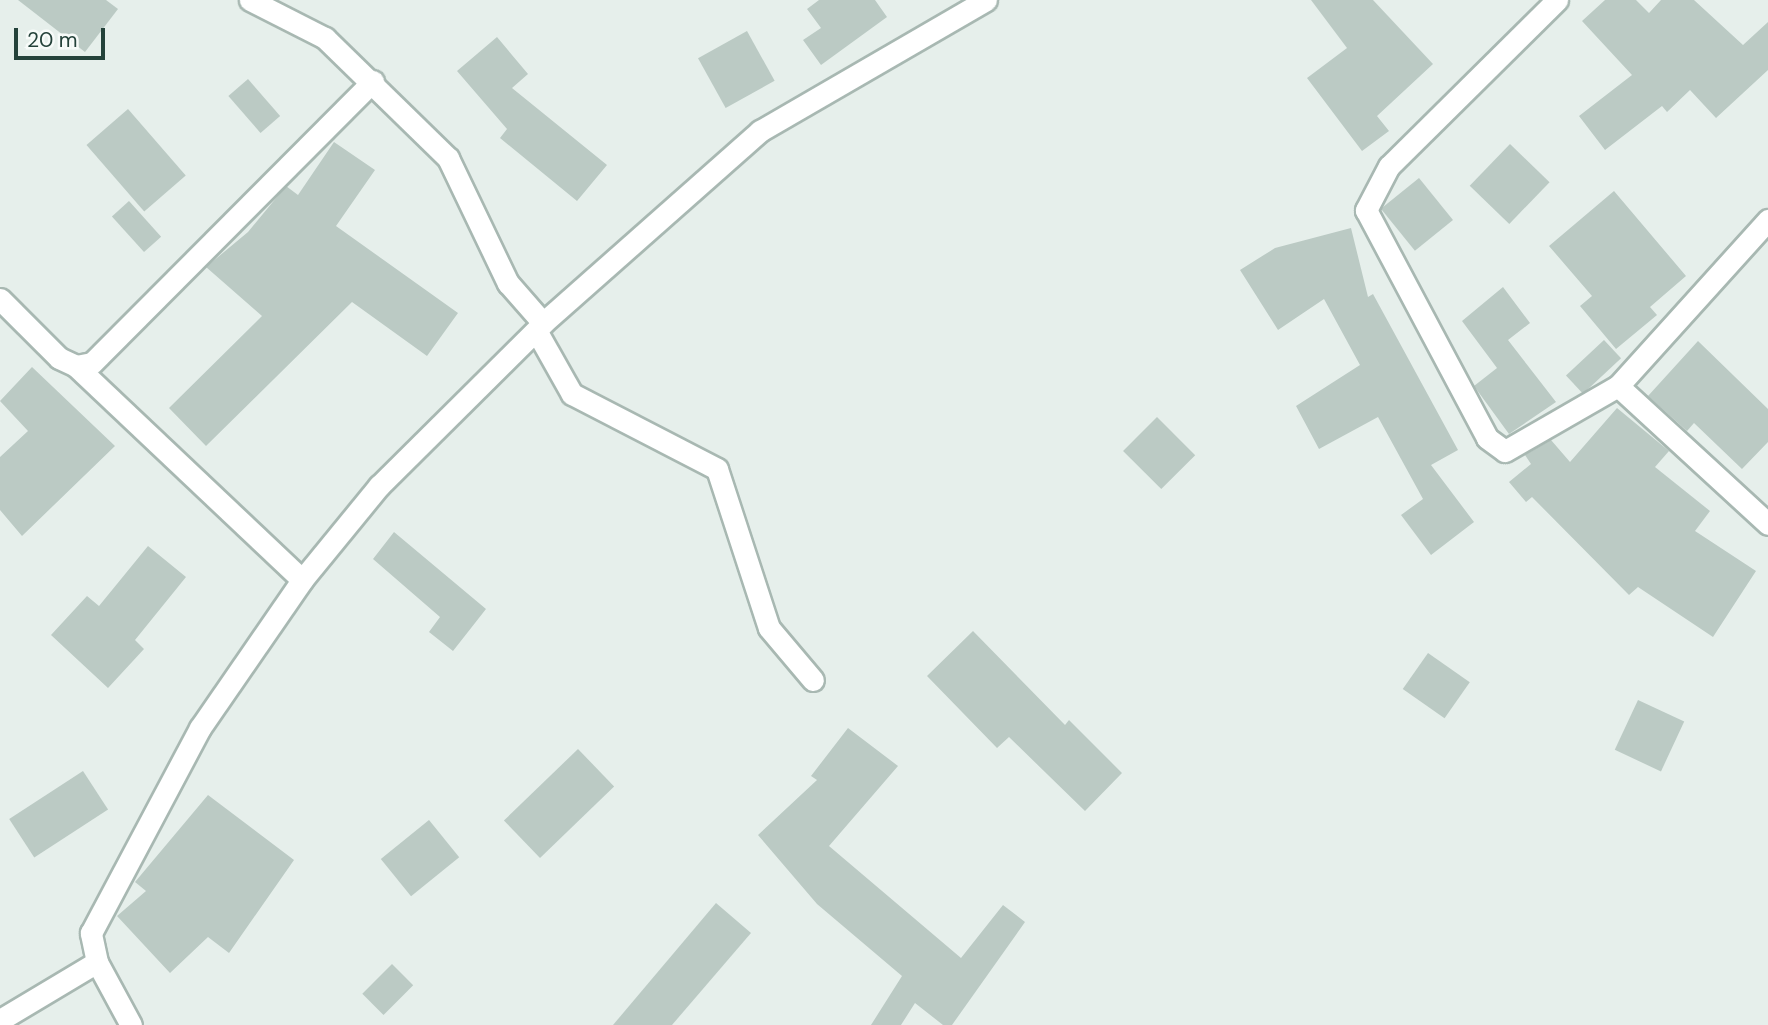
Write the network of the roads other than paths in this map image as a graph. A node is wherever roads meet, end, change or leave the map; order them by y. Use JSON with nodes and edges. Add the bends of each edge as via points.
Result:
{"nodes":[{"id":1,"x":250,"y":0,"type":"edge"},
{"id":2,"x":986,"y":0,"type":"edge"},
{"id":3,"x":1557,"y":0,"type":"edge"},
{"id":4,"x":373,"y":81,"type":"junction"},
{"id":5,"x":1768,"y":220,"type":"edge"},
{"id":6,"x":0,"y":299,"type":"edge"},
{"id":7,"x":540,"y":328,"type":"junction"},
{"id":8,"x":76,"y":366,"type":"junction"},
{"id":9,"x":1618,"y":387,"type":"junction"},
{"id":10,"x":1768,"y":524,"type":"edge"},
{"id":11,"x":302,"y":580,"type":"junction"},
{"id":12,"x":813,"y":680,"type":"dead end"},
{"id":13,"x":97,"y":962,"type":"junction"},
{"id":14,"x":0,"y":1020,"type":"edge"},
{"id":15,"x":131,"y":1025,"type":"edge"}],
"edges":[{"from":1,"to":4,"type":"street","via":[[325,38]]},
{"from":2,"to":7,"type":"street","via":[[760,131]]},
{"from":3,"to":9,"type":"street","via":[[1389,166],[1366,210],[1487,438],[1496,446],[1505,451]]},
{"from":4,"to":7,"type":"street","via":[[448,158],[508,283]]},
{"from":4,"to":8,"type":"street","via":[[114,342],[92,363]]},
{"from":5,"to":9,"type":"street"},
{"from":6,"to":8,"type":"street","via":[[60,358]]},
{"from":7,"to":11,"type":"street","via":[[379,486]]},
{"from":7,"to":12,"type":"street","via":[[572,394],[717,469],[769,628]]},
{"from":8,"to":11,"type":"street"},
{"from":9,"to":10,"type":"street"},
{"from":11,"to":13,"type":"street","via":[[200,728],[150,818],[91,933]]},
{"from":13,"to":14,"type":"street"},
{"from":13,"to":15,"type":"street"}]}
